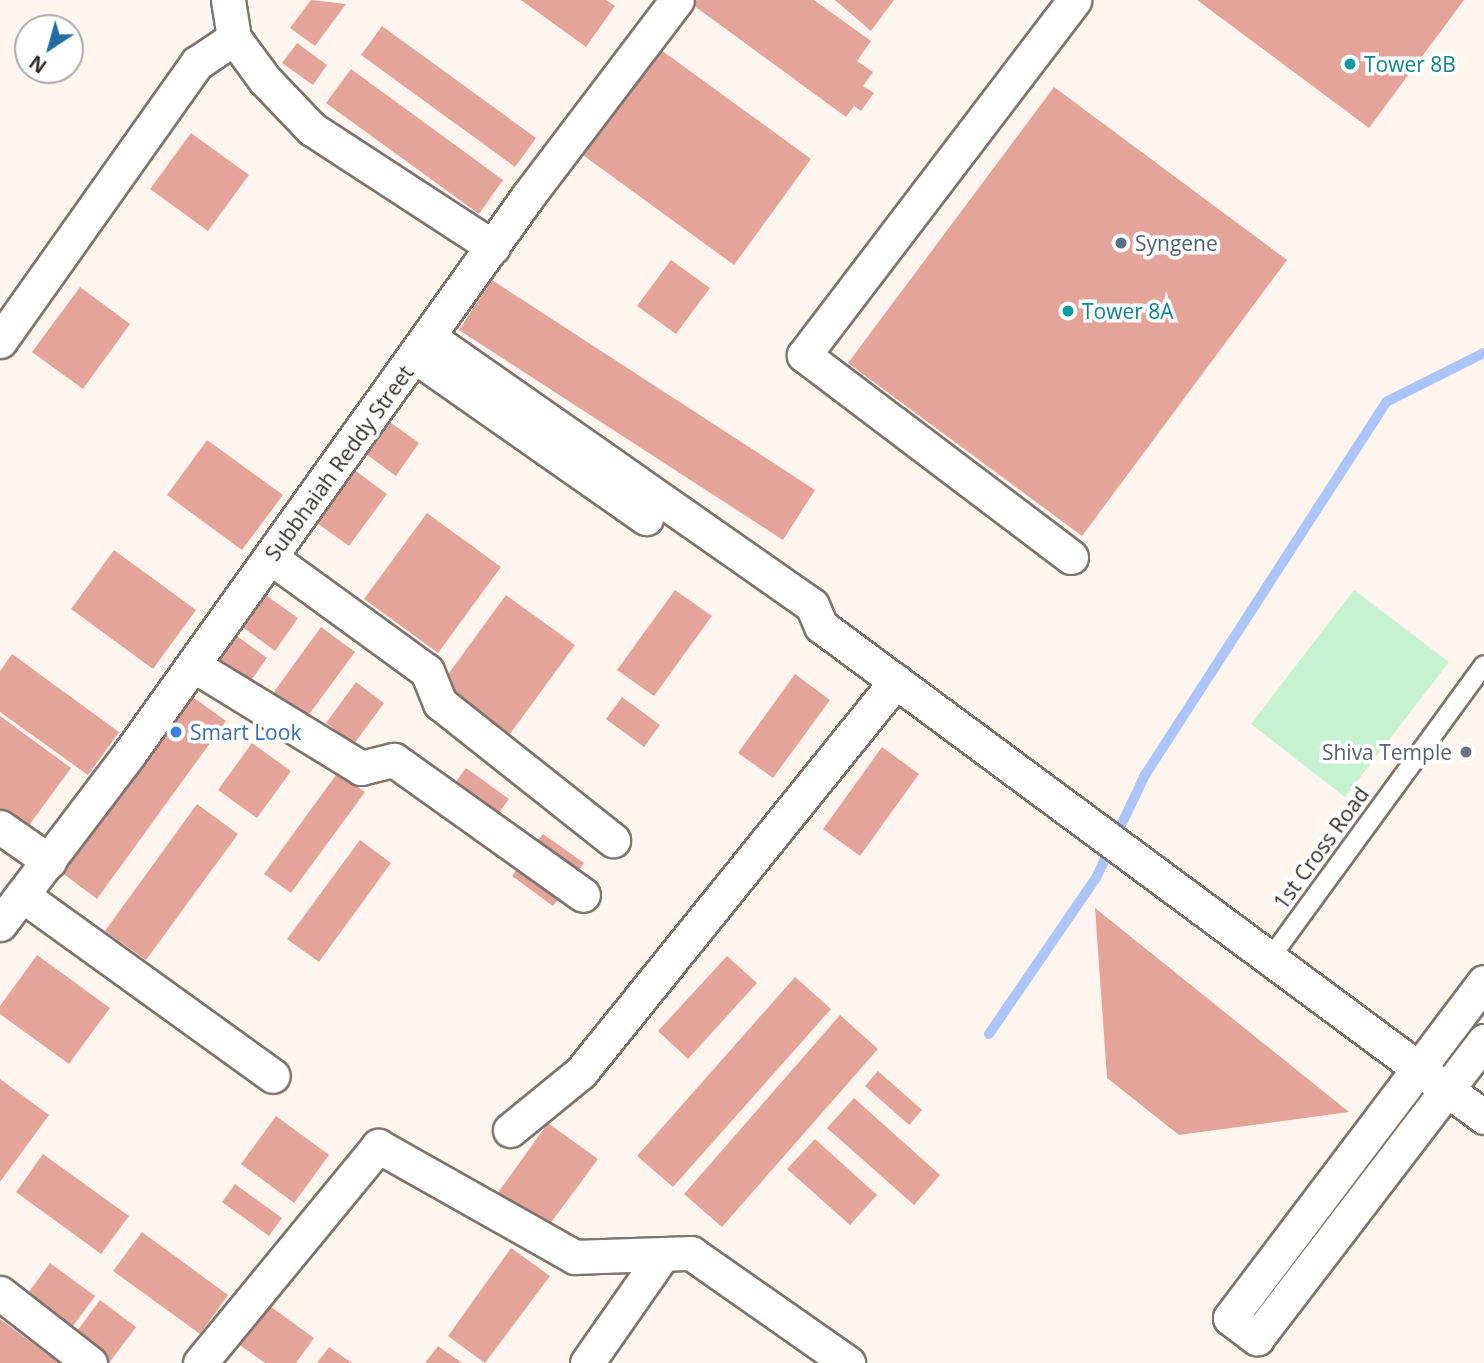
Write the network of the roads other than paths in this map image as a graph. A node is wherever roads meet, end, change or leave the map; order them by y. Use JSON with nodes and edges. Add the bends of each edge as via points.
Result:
{"nodes":[{"id":1,"x":228,"y":0,"type":"edge"},
{"id":2,"x":677,"y":0,"type":"edge"},
{"id":3,"x":1074,"y":0,"type":"edge"},
{"id":4,"x":234,"y":38,"type":"junction"},
{"id":5,"x":493,"y":247,"type":"junction"},
{"id":6,"x":0,"y":341,"type":"edge"},
{"id":7,"x":422,"y":347,"type":"junction"},
{"id":8,"x":270,"y":557,"type":"junction"},
{"id":9,"x":1071,"y":557,"type":"dead end"},
{"id":10,"x":193,"y":665,"type":"junction"},
{"id":11,"x":1484,"y":665,"type":"edge"},
{"id":12,"x":896,"y":681,"type":"junction"},
{"id":13,"x":0,"y":827,"type":"edge"},
{"id":14,"x":613,"y":841,"type":"dead end"},
{"id":15,"x":49,"y":861,"type":"junction"},
{"id":16,"x":22,"y":895,"type":"junction"},
{"id":17,"x":583,"y":895,"type":"dead end"},
{"id":18,"x":0,"y":925,"type":"edge"},
{"id":19,"x":1270,"y":957,"type":"junction"},
{"id":20,"x":1484,"y":982,"type":"edge"},
{"id":21,"x":1484,"y":1041,"type":"edge"},
{"id":22,"x":1421,"y":1067,"type":"junction"},
{"id":23,"x":273,"y":1076,"type":"dead end"},
{"id":24,"x":1448,"y":1088,"type":"junction"},
{"id":25,"x":1484,"y":1117,"type":"edge"},
{"id":26,"x":510,"y":1130,"type":"dead end"},
{"id":27,"x":663,"y":1254,"type":"junction"},
{"id":28,"x":0,"y":1293,"type":"edge"},
{"id":29,"x":90,"y":1363,"type":"edge"},
{"id":30,"x":201,"y":1363,"type":"edge"},
{"id":31,"x":587,"y":1363,"type":"edge"},
{"id":32,"x":848,"y":1363,"type":"edge"}],
"edges":[{"from":1,"to":4,"type":"street"},
{"from":2,"to":5,"type":"street","name":"Subbhaiah Reddy Street"},
{"from":3,"to":9,"type":"street","via":[[804,355]]},
{"from":4,"to":5,"type":"street","via":[[265,80],[312,129]]},
{"from":4,"to":6,"type":"street","via":[[197,64]]},
{"from":5,"to":7,"type":"street","name":"Subbhaiah Reddy Street"},
{"from":7,"to":8,"type":"street","name":"Subbhaiah Reddy Street"},
{"from":7,"to":12,"type":"street","via":[[798,624],[821,626]]},
{"from":8,"to":10,"type":"street","name":"Subbhaiah Reddy Street"},
{"from":8,"to":14,"type":"street","via":[[427,671],[440,703]]},
{"from":10,"to":15,"type":"street","name":"Subbhaiah Reddy Street"},
{"from":10,"to":17,"type":"street","via":[[360,768],[394,760]]},
{"from":11,"to":19,"type":"lane","name":"1st Cross Road"},
{"from":12,"to":19,"type":"street"},
{"from":12,"to":26,"type":"street","via":[[581,1072]]},
{"from":13,"to":15,"type":"street"},
{"from":15,"to":16,"type":"street","name":"Subbhaiah Reddy Street"},
{"from":16,"to":18,"type":"street","name":"Subbhaiah Reddy Street"},
{"from":16,"to":23,"type":"street"},
{"from":19,"to":22,"type":"street"},
{"from":20,"to":22,"type":"street"},
{"from":21,"to":24,"type":"street"},
{"from":22,"to":24,"type":"street"},
{"from":22,"to":24,"type":"street","via":[[1230,1318],[1257,1338]]},
{"from":24,"to":25,"type":"street"},
{"from":27,"to":30,"type":"street","via":[[575,1257],[378,1146]]},
{"from":27,"to":31,"type":"street"},
{"from":27,"to":32,"type":"street","via":[[691,1253]]},
{"from":28,"to":29,"type":"street"}]}
